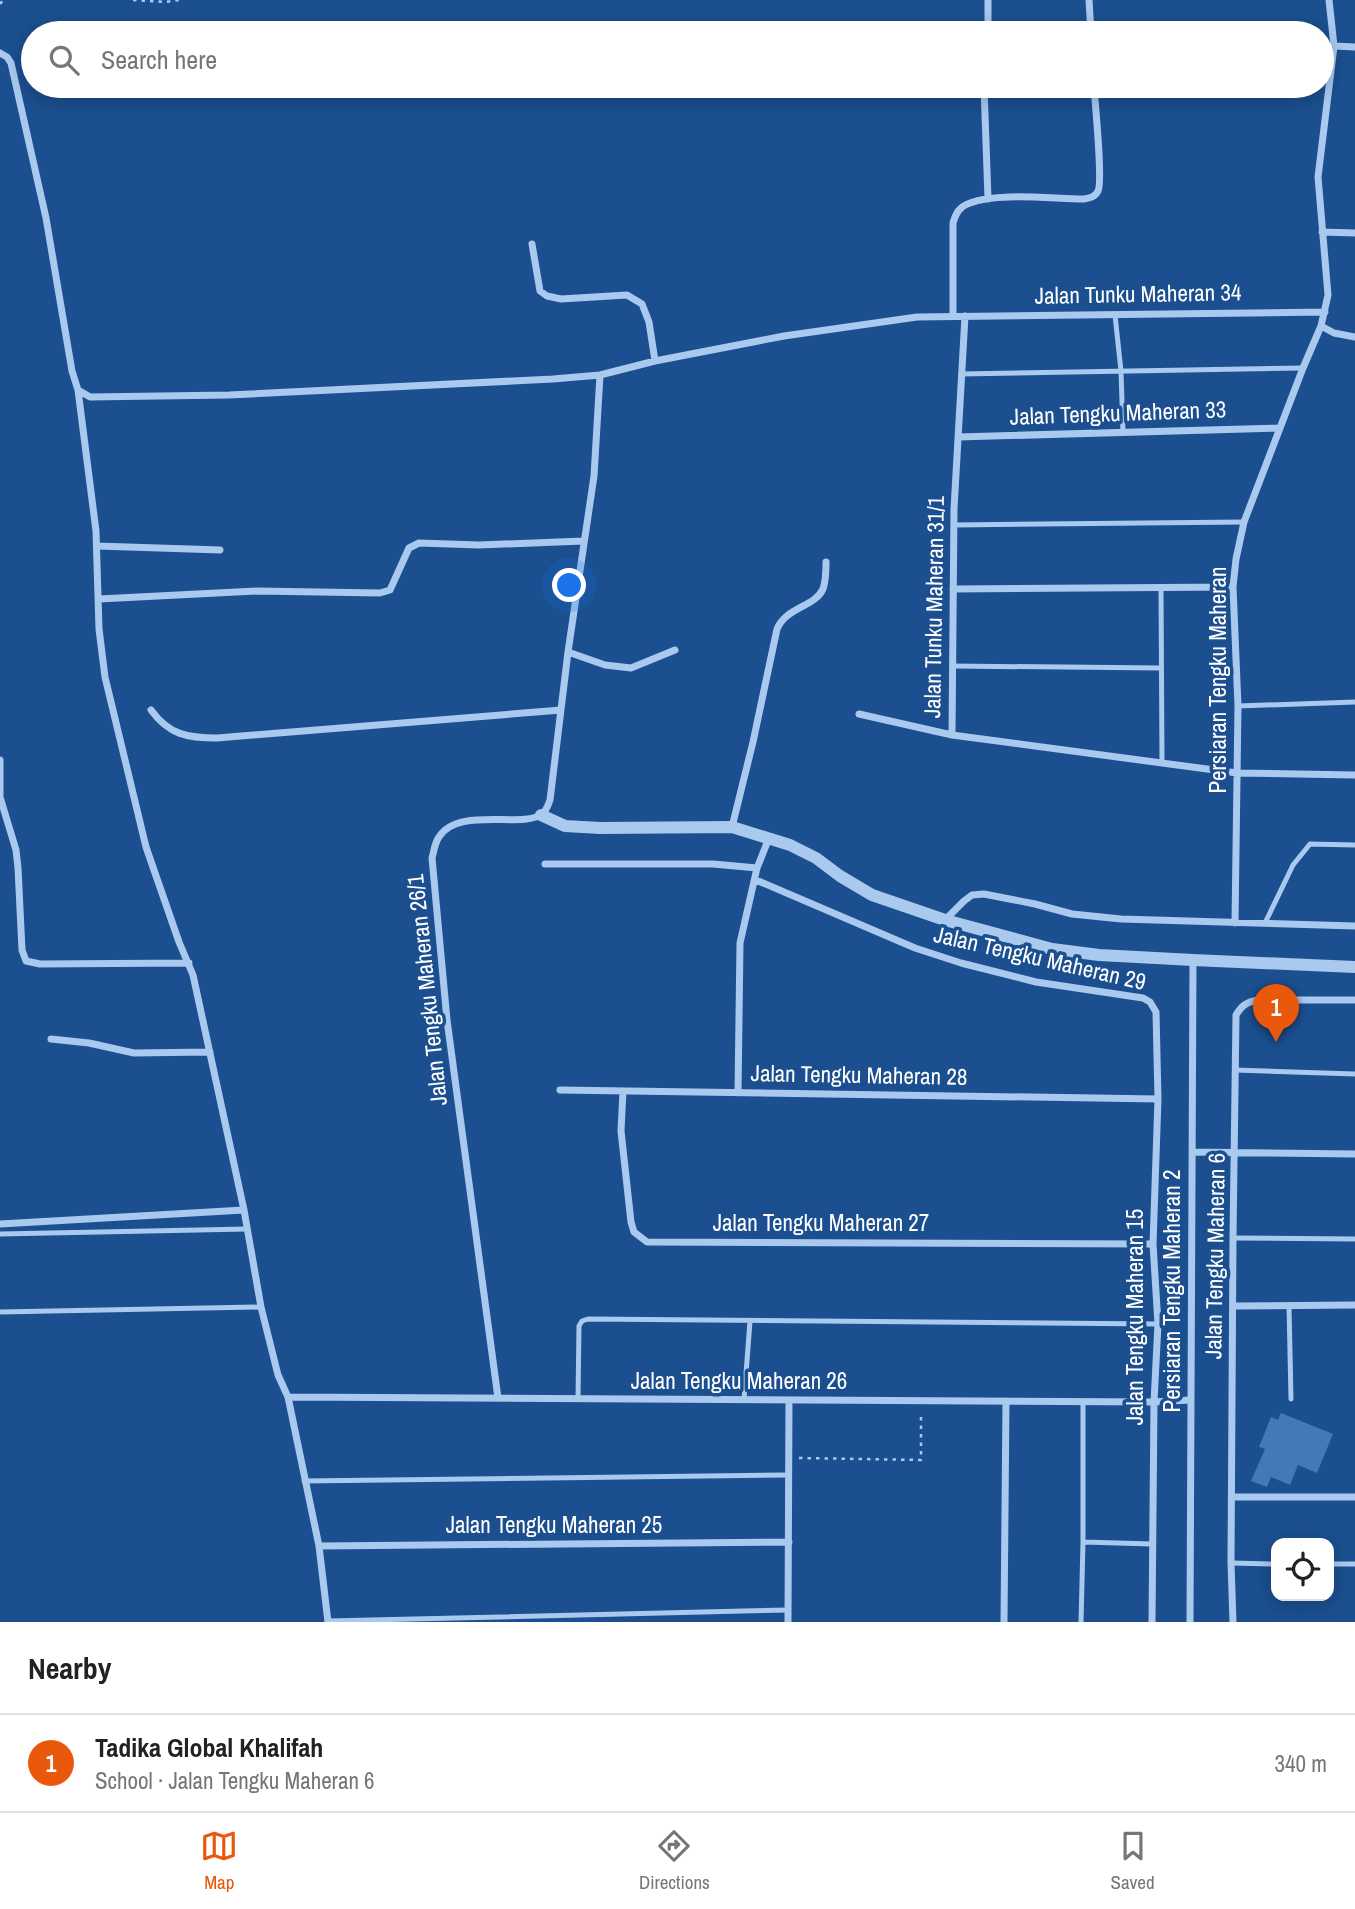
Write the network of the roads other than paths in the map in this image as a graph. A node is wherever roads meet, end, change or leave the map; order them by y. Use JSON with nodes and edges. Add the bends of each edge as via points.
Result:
{"nodes":[{"id":1,"x":988,"y":0,"type":"edge"},
{"id":2,"x":1089,"y":0,"type":"edge"},
{"id":3,"x":1329,"y":0,"type":"edge"},
{"id":4,"x":988,"y":21,"type":"edge"},
{"id":5,"x":1090,"y":21,"type":"edge"},
{"id":6,"x":1331,"y":21,"type":"edge"},
{"id":7,"x":1334,"y":46,"type":"edge"},
{"id":8,"x":1355,"y":47,"type":"edge"},
{"id":9,"x":0,"y":54,"type":"edge"},
{"id":10,"x":984,"y":98,"type":"edge"},
{"id":11,"x":1095,"y":98,"type":"edge"},
{"id":12,"x":1327,"y":98,"type":"edge"},
{"id":13,"x":988,"y":199,"type":"junction"},
{"id":14,"x":1322,"y":232,"type":"junction"},
{"id":15,"x":1354,"y":234,"type":"edge"},
{"id":16,"x":532,"y":244,"type":"dead end"},
{"id":17,"x":1325,"y":312,"type":"junction"},
{"id":18,"x":1115,"y":315,"type":"junction"},
{"id":19,"x":953,"y":316,"type":"junction"},
{"id":20,"x":965,"y":316,"type":"junction"},
{"id":21,"x":1321,"y":327,"type":"junction"},
{"id":22,"x":1355,"y":337,"type":"edge"},
{"id":23,"x":655,"y":361,"type":"junction"},
{"id":24,"x":1303,"y":368,"type":"junction"},
{"id":25,"x":1121,"y":371,"type":"junction"},
{"id":26,"x":961,"y":374,"type":"junction"},
{"id":27,"x":600,"y":375,"type":"junction"},
{"id":28,"x":78,"y":390,"type":"junction"},
{"id":29,"x":1279,"y":428,"type":"junction"},
{"id":30,"x":1124,"y":432,"type":"junction"},
{"id":31,"x":958,"y":437,"type":"junction"},
{"id":32,"x":1244,"y":522,"type":"junction"},
{"id":33,"x":954,"y":525,"type":"junction"},
{"id":34,"x":583,"y":541,"type":"junction"},
{"id":35,"x":97,"y":546,"type":"junction"},
{"id":36,"x":219,"y":550,"type":"dead end"},
{"id":37,"x":826,"y":562,"type":"dead end"},
{"id":38,"x":1233,"y":587,"type":"junction"},
{"id":39,"x":1161,"y":588,"type":"junction"},
{"id":40,"x":953,"y":589,"type":"junction"},
{"id":41,"x":99,"y":599,"type":"junction"},
{"id":42,"x":675,"y":650,"type":"dead end"},
{"id":43,"x":568,"y":652,"type":"junction"},
{"id":44,"x":952,"y":666,"type":"junction"},
{"id":45,"x":1161,"y":668,"type":"junction"},
{"id":46,"x":1355,"y":702,"type":"edge"},
{"id":47,"x":1238,"y":706,"type":"junction"},
{"id":48,"x":151,"y":710,"type":"dead end"},
{"id":49,"x":561,"y":710,"type":"junction"},
{"id":50,"x":859,"y":714,"type":"dead end"},
{"id":51,"x":952,"y":735,"type":"junction"},
{"id":52,"x":0,"y":760,"type":"edge"},
{"id":53,"x":1161,"y":763,"type":"junction"},
{"id":54,"x":1237,"y":773,"type":"junction"},
{"id":55,"x":1355,"y":775,"type":"edge"},
{"id":56,"x":541,"y":815,"type":"junction"},
{"id":57,"x":732,"y":827,"type":"junction"},
{"id":58,"x":769,"y":837,"type":"junction"},
{"id":59,"x":1355,"y":845,"type":"edge"},
{"id":60,"x":545,"y":864,"type":"dead end"},
{"id":61,"x":757,"y":869,"type":"junction"},
{"id":62,"x":756,"y":880,"type":"junction"},
{"id":63,"x":945,"y":920,"type":"junction"},
{"id":64,"x":1235,"y":923,"type":"junction"},
{"id":65,"x":1265,"y":923,"type":"junction"},
{"id":66,"x":1355,"y":926,"type":"edge"},
{"id":67,"x":1193,"y":960,"type":"junction"},
{"id":68,"x":189,"y":963,"type":"junction"},
{"id":69,"x":1355,"y":967,"type":"edge"},
{"id":70,"x":1355,"y":1000,"type":"edge"},
{"id":71,"x":1156,"y":1012,"type":"joint"},
{"id":72,"x":51,"y":1039,"type":"dead end"},
{"id":73,"x":210,"y":1052,"type":"junction"},
{"id":74,"x":1235,"y":1070,"type":"junction"},
{"id":75,"x":1355,"y":1074,"type":"edge"},
{"id":76,"x":560,"y":1090,"type":"dead end"},
{"id":77,"x":623,"y":1091,"type":"junction"},
{"id":78,"x":737,"y":1093,"type":"junction"},
{"id":79,"x":1158,"y":1099,"type":"junction"},
{"id":80,"x":1192,"y":1152,"type":"junction"},
{"id":81,"x":1235,"y":1152,"type":"junction"},
{"id":82,"x":1355,"y":1154,"type":"edge"},
{"id":83,"x":244,"y":1210,"type":"junction"},
{"id":84,"x":0,"y":1224,"type":"edge"},
{"id":85,"x":247,"y":1229,"type":"junction"},
{"id":86,"x":0,"y":1234,"type":"edge"},
{"id":87,"x":1233,"y":1238,"type":"junction"},
{"id":88,"x":1355,"y":1239,"type":"edge"},
{"id":89,"x":1153,"y":1244,"type":"junction"},
{"id":90,"x":1355,"y":1305,"type":"edge"},
{"id":91,"x":1289,"y":1306,"type":"junction"},
{"id":92,"x":261,"y":1307,"type":"junction"},
{"id":93,"x":1233,"y":1307,"type":"junction"},
{"id":94,"x":0,"y":1312,"type":"edge"},
{"id":95,"x":750,"y":1321,"type":"junction"},
{"id":96,"x":1157,"y":1324,"type":"junction"},
{"id":97,"x":288,"y":1397,"type":"junction"},
{"id":98,"x":498,"y":1398,"type":"junction"},
{"id":99,"x":578,"y":1399,"type":"junction"},
{"id":100,"x":1292,"y":1399,"type":"dead end"},
{"id":101,"x":744,"y":1400,"type":"junction"},
{"id":102,"x":789,"y":1400,"type":"junction"},
{"id":103,"x":1190,"y":1400,"type":"junction"},
{"id":104,"x":1006,"y":1402,"type":"junction"},
{"id":105,"x":1083,"y":1402,"type":"junction"},
{"id":106,"x":1154,"y":1402,"type":"junction"},
{"id":107,"x":788,"y":1475,"type":"junction"},
{"id":108,"x":304,"y":1480,"type":"junction"},
{"id":109,"x":1233,"y":1497,"type":"junction"},
{"id":110,"x":1355,"y":1497,"type":"edge"},
{"id":111,"x":789,"y":1542,"type":"junction"},
{"id":112,"x":1083,"y":1542,"type":"junction"},
{"id":113,"x":1152,"y":1544,"type":"junction"},
{"id":114,"x":319,"y":1546,"type":"junction"},
{"id":115,"x":1231,"y":1563,"type":"junction"},
{"id":116,"x":1271,"y":1564,"type":"edge"},
{"id":117,"x":1334,"y":1564,"type":"edge"},
{"id":118,"x":1355,"y":1564,"type":"edge"},
{"id":119,"x":788,"y":1610,"type":"junction"},
{"id":120,"x":328,"y":1621,"type":"edge"},
{"id":121,"x":788,"y":1622,"type":"edge"},
{"id":122,"x":1004,"y":1622,"type":"edge"},
{"id":123,"x":1081,"y":1622,"type":"edge"},
{"id":124,"x":1152,"y":1622,"type":"edge"},
{"id":125,"x":1189,"y":1622,"type":"edge"},
{"id":126,"x":1233,"y":1622,"type":"edge"}],
"edges":[{"from":1,"to":4,"type":"street"},
{"from":2,"to":5,"type":"street"},
{"from":3,"to":6,"type":"street","name":"Persiaran Tengku Maheran"},
{"from":7,"to":8,"type":"street"},
{"from":9,"to":28,"type":"street","via":[[11,63]]},
{"from":10,"to":13,"type":"street"},
{"from":11,"to":13,"type":"street","via":[[1100,184],[1093,197]]},
{"from":12,"to":14,"type":"street","name":"Persiaran Tengku Maheran","via":[[1318,168]]},
{"from":13,"to":19,"type":"street","via":[[961,208],[953,223]]},
{"from":14,"to":15,"type":"street"},
{"from":14,"to":17,"type":"street","name":"Persiaran Tengku Maheran","via":[[1328,270]]},
{"from":16,"to":23,"type":"street","via":[[540,291],[547,296],[626,295],[642,304]]},
{"from":17,"to":18,"type":"street","name":"Jalan Tunku Maheran 34"},
{"from":17,"to":21,"type":"street","name":"Persiaran Tengku Maheran"},
{"from":18,"to":20,"type":"street","name":"Jalan Tunku Maheran 34"},
{"from":18,"to":25,"type":"lane"},
{"from":19,"to":20,"type":"street","name":"Jalan Tunku Maheran 34"},
{"from":19,"to":23,"type":"street","name":"Jalan Tunku Maheran 34","via":[[784,336]]},
{"from":20,"to":26,"type":"street","name":"Jalan Tunku Maheran 31/1"},
{"from":21,"to":22,"type":"street"},
{"from":21,"to":24,"type":"street","name":"Persiaran Tengku Maheran"},
{"from":23,"to":27,"type":"street","name":"Jalan Tunku Maheran 34"},
{"from":24,"to":25,"type":"lane"},
{"from":24,"to":29,"type":"street","name":"Persiaran Tengku Maheran"},
{"from":25,"to":26,"type":"lane"},
{"from":25,"to":30,"type":"lane"},
{"from":26,"to":31,"type":"street","name":"Jalan Tunku Maheran 31/1"},
{"from":27,"to":28,"type":"street","name":"Jalan Tunku Maheran 34","via":[[229,395],[97,398]]},
{"from":27,"to":34,"type":"street","via":[[594,476]]},
{"from":28,"to":35,"type":"street"},
{"from":29,"to":30,"type":"street","name":"Jalan Tengku Maheran 33"},
{"from":29,"to":32,"type":"street","name":"Persiaran Tengku Maheran"},
{"from":30,"to":31,"type":"street","name":"Jalan Tengku Maheran 33"},
{"from":31,"to":33,"type":"street","name":"Jalan Tunku Maheran 31/1"},
{"from":32,"to":33,"type":"lane"},
{"from":32,"to":38,"type":"street","name":"Persiaran Tengku Maheran"},
{"from":33,"to":40,"type":"street","name":"Jalan Tunku Maheran 31/1"},
{"from":34,"to":41,"type":"street","via":[[419,543],[409,548],[390,590],[380,593],[257,591]]},
{"from":34,"to":43,"type":"street"},
{"from":35,"to":36,"type":"street"},
{"from":35,"to":41,"type":"street"},
{"from":37,"to":57,"type":"street","via":[[821,594],[788,614],[777,629]]},
{"from":38,"to":39,"type":"street"},
{"from":38,"to":47,"type":"street","name":"Persiaran Tengku Maheran"},
{"from":39,"to":40,"type":"street"},
{"from":39,"to":45,"type":"lane"},
{"from":40,"to":44,"type":"street","name":"Jalan Tunku Maheran 31/1"},
{"from":41,"to":68,"type":"street","via":[[102,656],[127,772],[146,847]]},
{"from":42,"to":43,"type":"street","via":[[631,668]]},
{"from":43,"to":49,"type":"street"},
{"from":44,"to":45,"type":"lane"},
{"from":44,"to":51,"type":"street","name":"Jalan Tunku Maheran 31/1"},
{"from":45,"to":53,"type":"lane"},
{"from":46,"to":47,"type":"lane"},
{"from":47,"to":54,"type":"street","name":"Persiaran Tengku Maheran"},
{"from":48,"to":49,"type":"street","via":[[167,728],[194,738]]},
{"from":49,"to":56,"type":"street","via":[[550,800]]},
{"from":50,"to":51,"type":"street"},
{"from":51,"to":53,"type":"street","name":"Jalan Tunku Maheran 31/1"},
{"from":52,"to":68,"type":"street","via":[[0,797],[16,850],[26,961]]},
{"from":53,"to":54,"type":"street","name":"Jalan Tunku Maheran 31/1"},
{"from":54,"to":55,"type":"street","name":"Jalan Tunku Maheran 31/1"},
{"from":54,"to":64,"type":"street","name":"Persiaran Tengku Maheran"},
{"from":56,"to":57,"type":"street","via":[[577,827]]},
{"from":56,"to":98,"type":"street","name":"Jalan Tengku Maheran 26/1","via":[[453,824],[439,837],[432,858],[447,1020]]},
{"from":57,"to":58,"type":"street"},
{"from":58,"to":61,"type":"street"},
{"from":58,"to":63,"type":"street","via":[[816,858],[872,895]]},
{"from":59,"to":65,"type":"lane","via":[[1310,844],[1293,865]]},
{"from":60,"to":61,"type":"street","via":[[713,864]]},
{"from":61,"to":62,"type":"street"},
{"from":62,"to":71,"type":"street","name":"Jalan Tengku Maheran 29","via":[[915,948],[1036,982],[1136,996],[1150,1002]]},
{"from":62,"to":78,"type":"street","via":[[740,943]]},
{"from":63,"to":64,"type":"street","via":[[972,895],[984,894],[1072,914]]},
{"from":63,"to":67,"type":"street","via":[[1052,949]]},
{"from":64,"to":65,"type":"street"},
{"from":65,"to":66,"type":"street"},
{"from":67,"to":69,"type":"street"},
{"from":67,"to":80,"type":"street","name":"Persiaran Tengku Maheran 2"},
{"from":68,"to":73,"type":"street"},
{"from":70,"to":74,"type":"street","name":"Jalan Tengku Maheran 6","via":[[1248,1002],[1236,1015]]},
{"from":71,"to":79,"type":"street","name":"Jalan Tengku Maheran 15"},
{"from":72,"to":73,"type":"street","via":[[134,1053]]},
{"from":73,"to":83,"type":"street"},
{"from":74,"to":75,"type":"lane"},
{"from":74,"to":81,"type":"street","name":"Jalan Tengku Maheran 6"},
{"from":76,"to":77,"type":"street","name":"Jalan Tengku Maheran 28"},
{"from":77,"to":78,"type":"street","name":"Jalan Tengku Maheran 28"},
{"from":77,"to":89,"type":"street","name":"Jalan Tengku Maheran 27","via":[[621,1130],[631,1222],[634,1232],[646,1242]]},
{"from":78,"to":79,"type":"street","name":"Jalan Tengku Maheran 28"},
{"from":79,"to":89,"type":"street","name":"Jalan Tengku Maheran 15"},
{"from":80,"to":81,"type":"street"},
{"from":80,"to":103,"type":"street","name":"Persiaran Tengku Maheran 2"},
{"from":81,"to":82,"type":"street"},
{"from":81,"to":87,"type":"street","name":"Jalan Tengku Maheran 6"},
{"from":83,"to":84,"type":"street"},
{"from":83,"to":85,"type":"street"},
{"from":85,"to":86,"type":"lane"},
{"from":85,"to":92,"type":"street"},
{"from":87,"to":88,"type":"lane"},
{"from":87,"to":93,"type":"street","name":"Jalan Tengku Maheran 6"},
{"from":89,"to":96,"type":"street","name":"Jalan Tengku Maheran 15"},
{"from":90,"to":91,"type":"street"},
{"from":91,"to":93,"type":"street"},
{"from":91,"to":100,"type":"lane"},
{"from":92,"to":94,"type":"lane"},
{"from":92,"to":97,"type":"street"},
{"from":93,"to":109,"type":"street","name":"Jalan Tengku Maheran 6"},
{"from":95,"to":96,"type":"lane"},
{"from":95,"to":99,"type":"lane","via":[[583,1321],[579,1326]]},
{"from":95,"to":101,"type":"lane"},
{"from":96,"to":106,"type":"street","name":"Jalan Tengku Maheran 15"},
{"from":97,"to":98,"type":"street","name":"Jalan Tengku Maheran 26"},
{"from":97,"to":108,"type":"street"},
{"from":98,"to":99,"type":"street","name":"Jalan Tengku Maheran 26"},
{"from":99,"to":101,"type":"street","name":"Jalan Tengku Maheran 26"},
{"from":101,"to":102,"type":"street","name":"Jalan Tengku Maheran 26"},
{"from":102,"to":104,"type":"street","name":"Jalan Tengku Maheran 26"},
{"from":102,"to":107,"type":"street"},
{"from":103,"to":106,"type":"street","name":"Jalan Tengku Maheran 26"},
{"from":103,"to":125,"type":"street","name":"Persiaran Tengku Maheran 2"},
{"from":104,"to":105,"type":"street","name":"Jalan Tengku Maheran 26"},
{"from":104,"to":122,"type":"street"},
{"from":105,"to":106,"type":"street","name":"Jalan Tengku Maheran 26"},
{"from":105,"to":112,"type":"lane"},
{"from":106,"to":113,"type":"street","name":"Jalan Tengku Maheran 15"},
{"from":107,"to":108,"type":"lane"},
{"from":107,"to":111,"type":"street"},
{"from":108,"to":114,"type":"street"},
{"from":109,"to":110,"type":"street"},
{"from":109,"to":115,"type":"street","name":"Jalan Tengku Maheran 6"},
{"from":111,"to":114,"type":"street","name":"Jalan Tengku Maheran 25"},
{"from":111,"to":119,"type":"street"},
{"from":112,"to":113,"type":"lane"},
{"from":112,"to":123,"type":"lane"},
{"from":113,"to":124,"type":"street","name":"Jalan Tengku Maheran 15"},
{"from":114,"to":120,"type":"street"},
{"from":115,"to":116,"type":"lane"},
{"from":115,"to":126,"type":"street","name":"Jalan Tengku Maheran 6"},
{"from":117,"to":118,"type":"lane"},
{"from":119,"to":120,"type":"lane"},
{"from":119,"to":121,"type":"street"}]}
